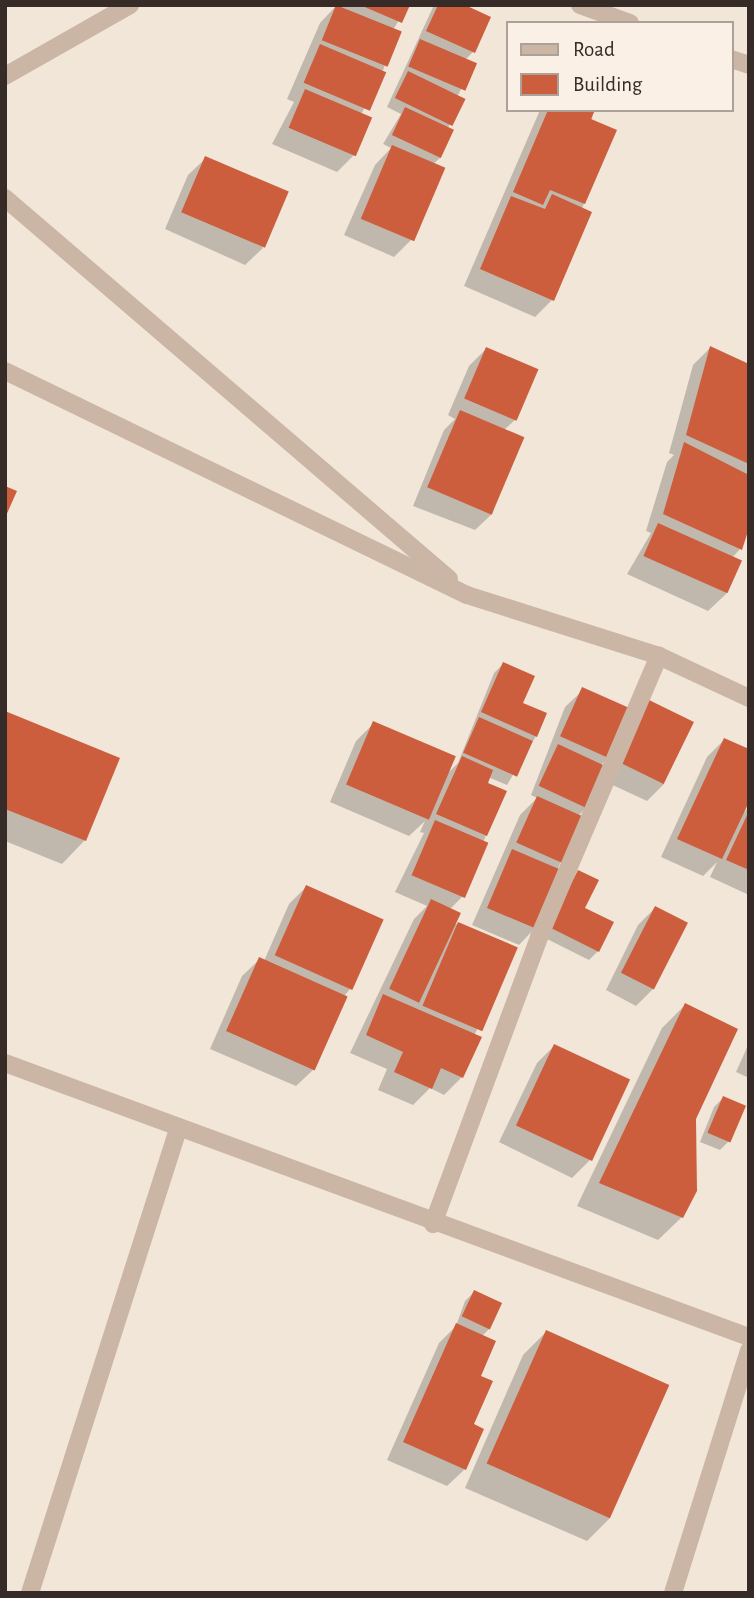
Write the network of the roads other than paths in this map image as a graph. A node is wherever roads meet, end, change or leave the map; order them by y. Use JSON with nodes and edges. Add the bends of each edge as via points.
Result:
{"nodes":[{"id":1,"x":130,"y":5,"type":"edge"},
{"id":2,"x":580,"y":5,"type":"edge"},
{"id":3,"x":624,"y":21,"type":"edge"},
{"id":4,"x":5,"y":76,"type":"edge"},
{"id":5,"x":5,"y":198,"type":"edge"},
{"id":6,"x":5,"y":371,"type":"edge"},
{"id":7,"x":467,"y":595,"type":"junction"},
{"id":8,"x":659,"y":656,"type":"junction"},
{"id":9,"x":749,"y":698,"type":"edge"},
{"id":10,"x":5,"y":1063,"type":"edge"},
{"id":11,"x":179,"y":1127,"type":"junction"},
{"id":12,"x":433,"y":1224,"type":"junction"},
{"id":13,"x":749,"y":1337,"type":"edge"},
{"id":14,"x":749,"y":1351,"type":"edge"},
{"id":15,"x":30,"y":1593,"type":"edge"},
{"id":16,"x":673,"y":1593,"type":"edge"}],
"edges":[{"from":1,"to":4,"type":"street"},
{"from":2,"to":3,"type":"street"},
{"from":5,"to":7,"type":"street"},
{"from":6,"to":7,"type":"street"},
{"from":7,"to":8,"type":"street"},
{"from":8,"to":9,"type":"street"},
{"from":8,"to":12,"type":"street","via":[[539,937]]},
{"from":10,"to":11,"type":"street"},
{"from":11,"to":12,"type":"street"},
{"from":11,"to":15,"type":"street"},
{"from":12,"to":13,"type":"street"},
{"from":14,"to":16,"type":"street"}]}
